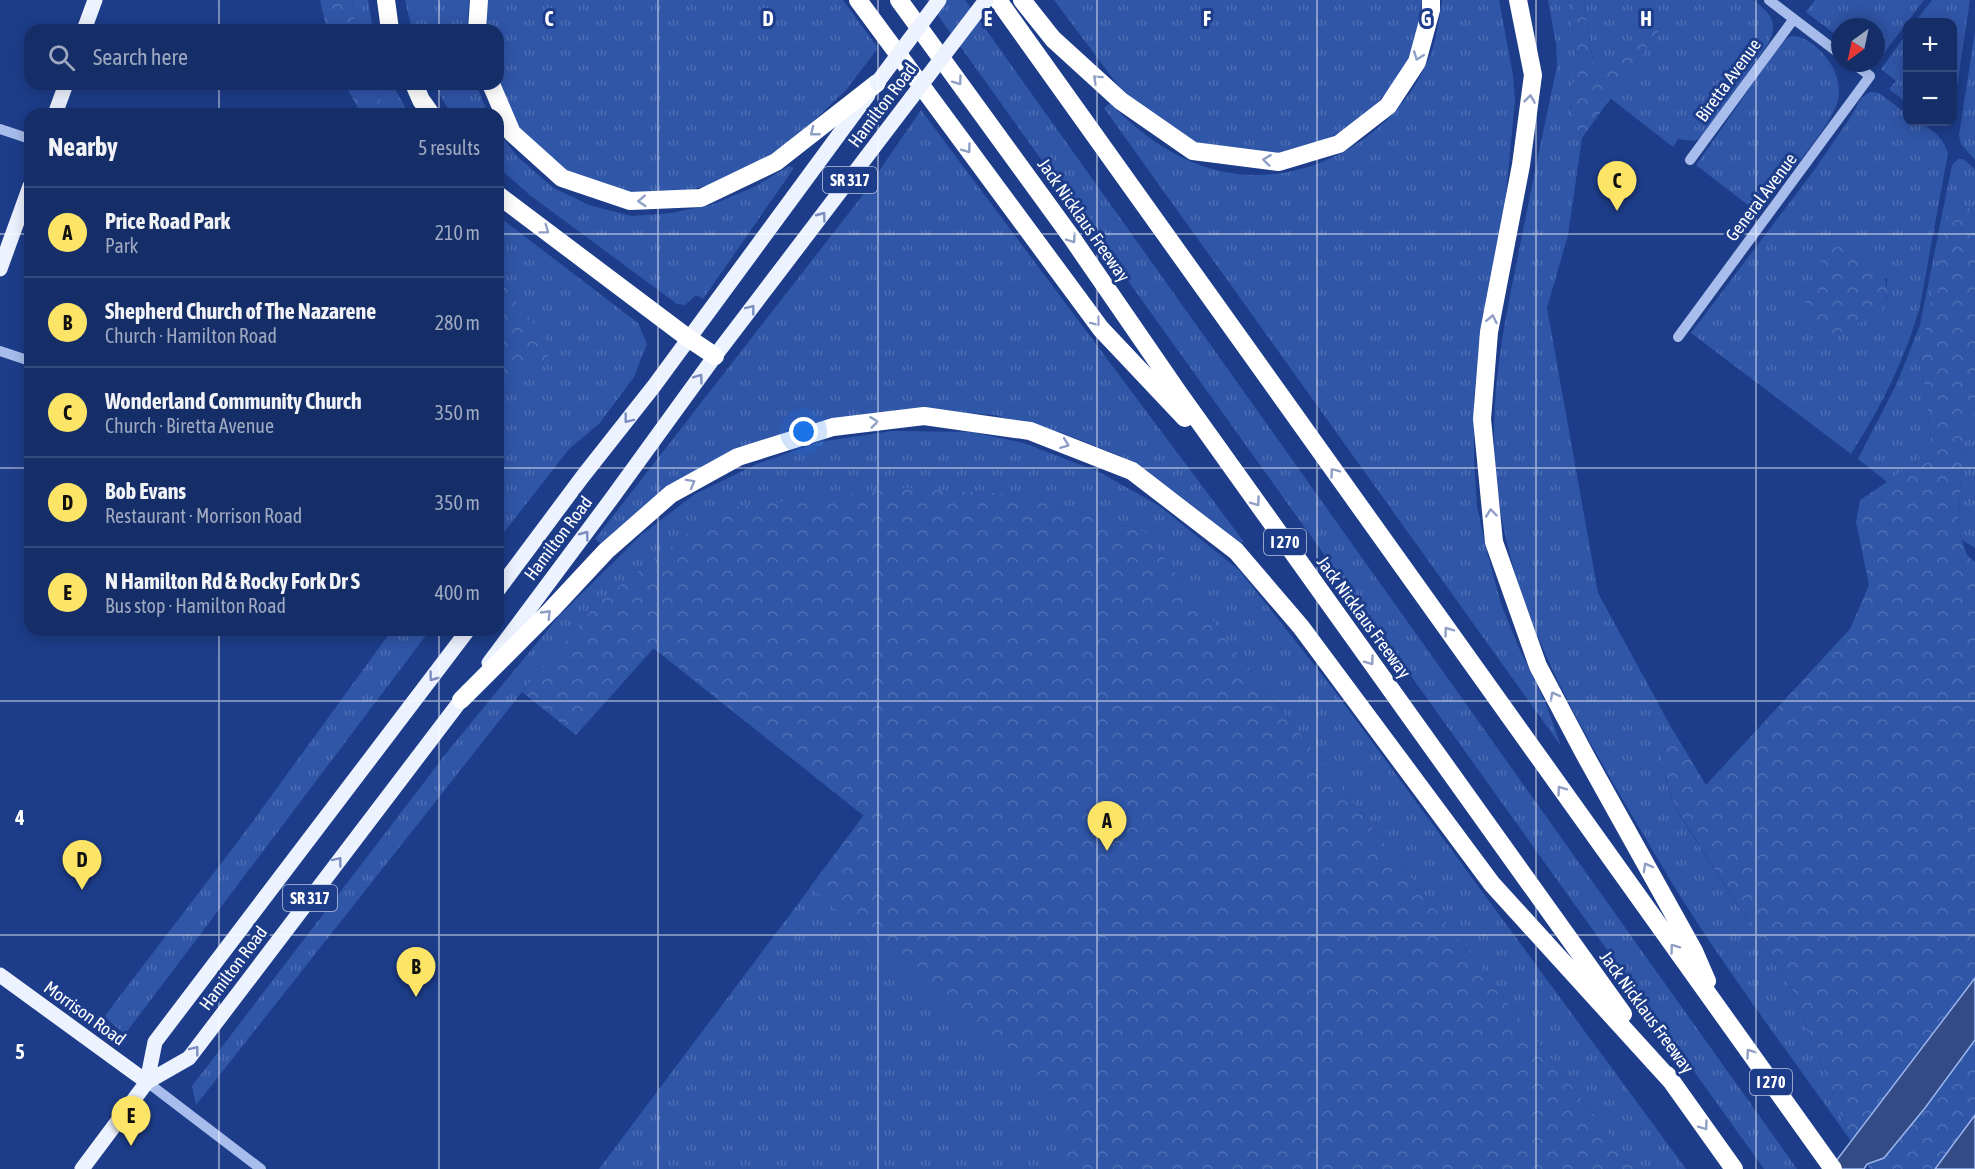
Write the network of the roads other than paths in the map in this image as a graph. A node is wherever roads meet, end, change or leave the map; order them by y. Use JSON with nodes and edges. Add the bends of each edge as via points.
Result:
{"nodes":[{"id":1,"x":95,"y":0,"type":"edge"},
{"id":2,"x":386,"y":0,"type":"edge"},
{"id":3,"x":479,"y":0,"type":"edge"},
{"id":4,"x":858,"y":0,"type":"edge"},
{"id":5,"x":898,"y":0,"type":"edge"},
{"id":6,"x":939,"y":0,"type":"edge"},
{"id":7,"x":986,"y":0,"type":"edge"},
{"id":8,"x":998,"y":0,"type":"edge"},
{"id":9,"x":1022,"y":0,"type":"edge"},
{"id":10,"x":1431,"y":0,"type":"edge"},
{"id":11,"x":1518,"y":0,"type":"edge"},
{"id":12,"x":1769,"y":0,"type":"edge"},
{"id":13,"x":1793,"y":20,"type":"junction"},
{"id":14,"x":86,"y":24,"type":"edge"},
{"id":15,"x":389,"y":24,"type":"edge"},
{"id":16,"x":477,"y":24,"type":"edge"},
{"id":17,"x":1831,"y":47,"type":"edge"},
{"id":18,"x":1865,"y":72,"type":"edge"},
{"id":19,"x":877,"y":83,"type":"junction"},
{"id":20,"x":64,"y":90,"type":"edge"},
{"id":21,"x":417,"y":90,"type":"edge"},
{"id":22,"x":494,"y":90,"type":"edge"},
{"id":23,"x":58,"y":108,"type":"edge"},
{"id":24,"x":427,"y":108,"type":"edge"},
{"id":25,"x":501,"y":108,"type":"edge"},
{"id":26,"x":504,"y":114,"type":"edge"},
{"id":27,"x":0,"y":129,"type":"edge"},
{"id":28,"x":24,"y":137,"type":"edge"},
{"id":29,"x":1690,"y":160,"type":"dead end"},
{"id":30,"x":504,"y":200,"type":"edge"},
{"id":31,"x":24,"y":203,"type":"edge"},
{"id":32,"x":0,"y":269,"type":"edge"},
{"id":33,"x":688,"y":338,"type":"junction"},
{"id":34,"x":1678,"y":338,"type":"dead end"},
{"id":35,"x":0,"y":351,"type":"edge"},
{"id":36,"x":716,"y":356,"type":"junction"},
{"id":37,"x":24,"y":359,"type":"edge"},
{"id":38,"x":1231,"y":466,"type":"junction"},
{"id":39,"x":504,"y":582,"type":"edge"},
{"id":40,"x":463,"y":636,"type":"edge"},
{"id":41,"x":461,"y":700,"type":"junction"},
{"id":42,"x":0,"y":975,"type":"edge"},
{"id":43,"x":1721,"y":1013,"type":"junction"},
{"id":44,"x":147,"y":1082,"type":"junction"},
{"id":45,"x":1673,"y":1083,"type":"junction"},
{"id":46,"x":82,"y":1169,"type":"edge"},
{"id":47,"x":261,"y":1169,"type":"edge"},
{"id":48,"x":1734,"y":1169,"type":"edge"},
{"id":49,"x":1833,"y":1169,"type":"edge"}],
"edges":[{"from":1,"to":14,"type":"main road"},
{"from":2,"to":15,"type":"highway"},
{"from":3,"to":16,"type":"highway"},
{"from":4,"to":38,"type":"highway","one_way":true,"via":[[1101,329]]},
{"from":5,"to":38,"type":"highway","name":"Jack Nicklaus Freeway","number":"I 270","one_way":true,"via":[[1072,238]]},
{"from":6,"to":19,"type":"main road","name":"Hamilton Road","number":"SR 317","bridge":true},
{"from":36,"to":7,"type":"main road","name":"Hamilton Road","number":"SR 317","one_way":true,"bridge":true},
{"from":43,"to":8,"type":"highway","number":"I 270","one_way":true},
{"from":10,"to":9,"type":"highway","one_way":true,"via":[[1417,62],[1388,106],[1339,144],[1279,162],[1193,151],[1121,101],[1053,39]]},
{"from":43,"to":11,"type":"highway","one_way":true,"via":[[1694,951],[1538,666],[1494,542],[1482,419],[1489,332],[1521,165],[1533,75]]},
{"from":12,"to":13,"type":"street"},
{"from":13,"to":17,"type":"street"},
{"from":13,"to":29,"type":"street","name":"Biretta Avenue"},
{"from":18,"to":34,"type":"street","name":"General Avenue","via":[[1870,76]]},
{"from":19,"to":26,"type":"highway","one_way":true,"via":[[776,162],[701,198],[630,201],[562,178],[512,133]]},
{"from":19,"to":33,"type":"main road","name":"Hamilton Road","number":"SR 317"},
{"from":20,"to":23,"type":"main road"},
{"from":21,"to":24,"type":"highway"},
{"from":25,"to":22,"type":"highway","one_way":true},
{"from":27,"to":28,"type":"street"},
{"from":30,"to":33,"type":"highway","one_way":true},
{"from":31,"to":32,"type":"main road"},
{"from":33,"to":36,"type":"highway"},
{"from":33,"to":39,"type":"main road","name":"Hamilton Road","number":"SR 317","one_way":true},
{"from":35,"to":37,"type":"street"},
{"from":41,"to":36,"type":"main road","name":"Hamilton Road","number":"SR 317","one_way":true},
{"from":38,"to":45,"type":"highway","name":"Jack Nicklaus Freeway","number":"I 270","one_way":true},
{"from":40,"to":44,"type":"main road","name":"Hamilton Road","number":"SR 317","one_way":true,"via":[[155,1042]]},
{"from":44,"to":41,"type":"main road","name":"Hamilton Road","number":"SR 317","one_way":true,"via":[[189,1058]]},
{"from":41,"to":45,"type":"highway","one_way":true,"via":[[614,544],[671,494],[738,457],[833,427],[924,416],[1030,431],[1132,471],[1236,551],[1301,627],[1492,884]]},
{"from":42,"to":44,"type":"main road","name":"Morrison Road"},
{"from":49,"to":43,"type":"highway","number":"I 270","one_way":true},
{"from":44,"to":46,"type":"main road","name":"Hamilton Road","number":"SR 317"},
{"from":44,"to":47,"type":"street"},
{"from":45,"to":48,"type":"highway","name":"Jack Nicklaus Freeway","number":"I 270","one_way":true}]}
